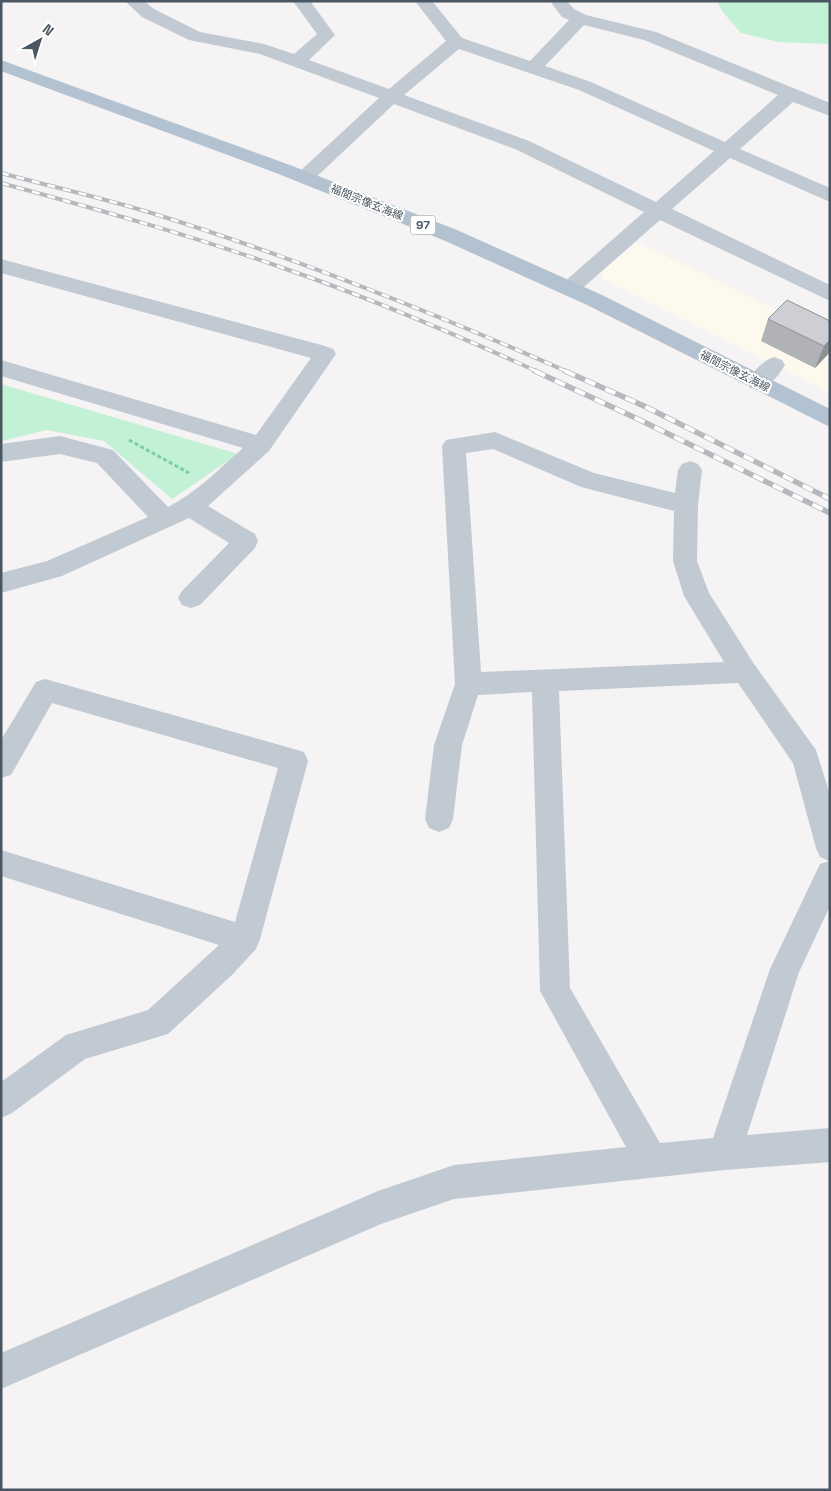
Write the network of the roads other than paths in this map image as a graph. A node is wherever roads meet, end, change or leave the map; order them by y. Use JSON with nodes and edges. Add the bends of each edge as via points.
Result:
{"nodes":[{"id":1,"x":133,"y":1,"type":"edge"},
{"id":2,"x":301,"y":1,"type":"edge"},
{"id":3,"x":423,"y":1,"type":"edge"},
{"id":4,"x":558,"y":1,"type":"edge"},
{"id":5,"x":580,"y":19,"type":"junction"},
{"id":6,"x":456,"y":42,"type":"junction"},
{"id":7,"x":296,"y":62,"type":"junction"},
{"id":8,"x":1,"y":65,"type":"edge"},
{"id":9,"x":533,"y":68,"type":"junction"},
{"id":10,"x":791,"y":94,"type":"junction"},
{"id":11,"x":392,"y":96,"type":"junction"},
{"id":12,"x":830,"y":110,"type":"edge"},
{"id":13,"x":726,"y":149,"type":"junction"},
{"id":14,"x":305,"y":178,"type":"junction"},
{"id":15,"x":830,"y":196,"type":"edge"},
{"id":16,"x":658,"y":211,"type":"junction"},
{"id":17,"x":1,"y":266,"type":"edge"},
{"id":18,"x":570,"y":288,"type":"junction"},
{"id":19,"x":830,"y":294,"type":"edge"},
{"id":20,"x":774,"y":364,"type":"dead end"},
{"id":21,"x":1,"y":368,"type":"edge"},
{"id":22,"x":758,"y":382,"type":"junction"},
{"id":23,"x":830,"y":419,"type":"edge"},
{"id":24,"x":261,"y":446,"type":"junction"},
{"id":25,"x":1,"y":453,"type":"edge"},
{"id":26,"x":690,"y":470,"type":"dead end"},
{"id":27,"x":686,"y":505,"type":"junction"},
{"id":28,"x":190,"y":507,"type":"junction"},
{"id":29,"x":165,"y":520,"type":"junction"},
{"id":30,"x":1,"y":583,"type":"edge"},
{"id":31,"x":191,"y":598,"type":"dead end"},
{"id":32,"x":745,"y":672,"type":"junction"},
{"id":33,"x":545,"y":681,"type":"junction"},
{"id":34,"x":468,"y":684,"type":"junction"},
{"id":35,"x":1,"y":766,"type":"edge"},
{"id":36,"x":439,"y":818,"type":"dead end"},
{"id":37,"x":830,"y":848,"type":"edge"},
{"id":38,"x":1,"y":863,"type":"edge"},
{"id":39,"x":830,"y":874,"type":"edge"},
{"id":40,"x":245,"y":939,"type":"junction"},
{"id":41,"x":1,"y":1102,"type":"edge"},
{"id":42,"x":830,"y":1145,"type":"edge"},
{"id":43,"x":724,"y":1152,"type":"junction"},
{"id":44,"x":652,"y":1161,"type":"junction"},
{"id":45,"x":1,"y":1371,"type":"edge"}],
"edges":[{"from":1,"to":7,"type":"street","via":[[148,13],[195,36],[264,49]]},
{"from":2,"to":7,"type":"street","via":[[326,35]]},
{"from":3,"to":6,"type":"street"},
{"from":4,"to":5,"type":"street","via":[[568,13]]},
{"from":5,"to":9,"type":"street"},
{"from":5,"to":10,"type":"street","via":[[650,36]]},
{"from":6,"to":9,"type":"street"},
{"from":6,"to":11,"type":"street"},
{"from":7,"to":11,"type":"street"},
{"from":8,"to":14,"type":"main road","name":"福間宗像玄海線","number":"97"},
{"from":9,"to":13,"type":"street","via":[[585,86]]},
{"from":10,"to":12,"type":"street"},
{"from":10,"to":13,"type":"street"},
{"from":11,"to":14,"type":"street"},
{"from":11,"to":16,"type":"street","via":[[522,145]]},
{"from":13,"to":15,"type":"street"},
{"from":13,"to":16,"type":"street"},
{"from":14,"to":18,"type":"main road","name":"福間宗像玄海線","number":"97","via":[[452,236]]},
{"from":16,"to":18,"type":"street"},
{"from":16,"to":19,"type":"street"},
{"from":17,"to":24,"type":"street","via":[[324,354]]},
{"from":18,"to":22,"type":"main road","name":"福間宗像玄海線","number":"97"},
{"from":20,"to":22,"type":"street"},
{"from":21,"to":24,"type":"street"},
{"from":22,"to":23,"type":"main road","name":"福間宗像玄海線","number":"97"},
{"from":24,"to":28,"type":"street"},
{"from":25,"to":29,"type":"street","via":[[60,445],[105,456]]},
{"from":26,"to":27,"type":"street"},
{"from":27,"to":32,"type":"street","via":[[685,561],[697,596]]},
{"from":27,"to":34,"type":"street","via":[[589,480],[495,440],[454,446]]},
{"from":28,"to":29,"type":"street"},
{"from":28,"to":31,"type":"street","via":[[246,541]]},
{"from":29,"to":30,"type":"street","via":[[53,568]]},
{"from":32,"to":33,"type":"street"},
{"from":32,"to":37,"type":"street","via":[[806,759]]},
{"from":33,"to":34,"type":"street"},
{"from":33,"to":44,"type":"street","via":[[555,991]]},
{"from":34,"to":36,"type":"street","via":[[448,745]]},
{"from":35,"to":40,"type":"street","via":[[45,690],[294,761]]},
{"from":38,"to":40,"type":"street"},
{"from":39,"to":43,"type":"street","via":[[786,969]]},
{"from":40,"to":41,"type":"street","via":[[157,1024],[77,1046]]},
{"from":42,"to":43,"type":"street"},
{"from":43,"to":44,"type":"street"},
{"from":44,"to":45,"type":"street","via":[[454,1182],[378,1208]]}]}
